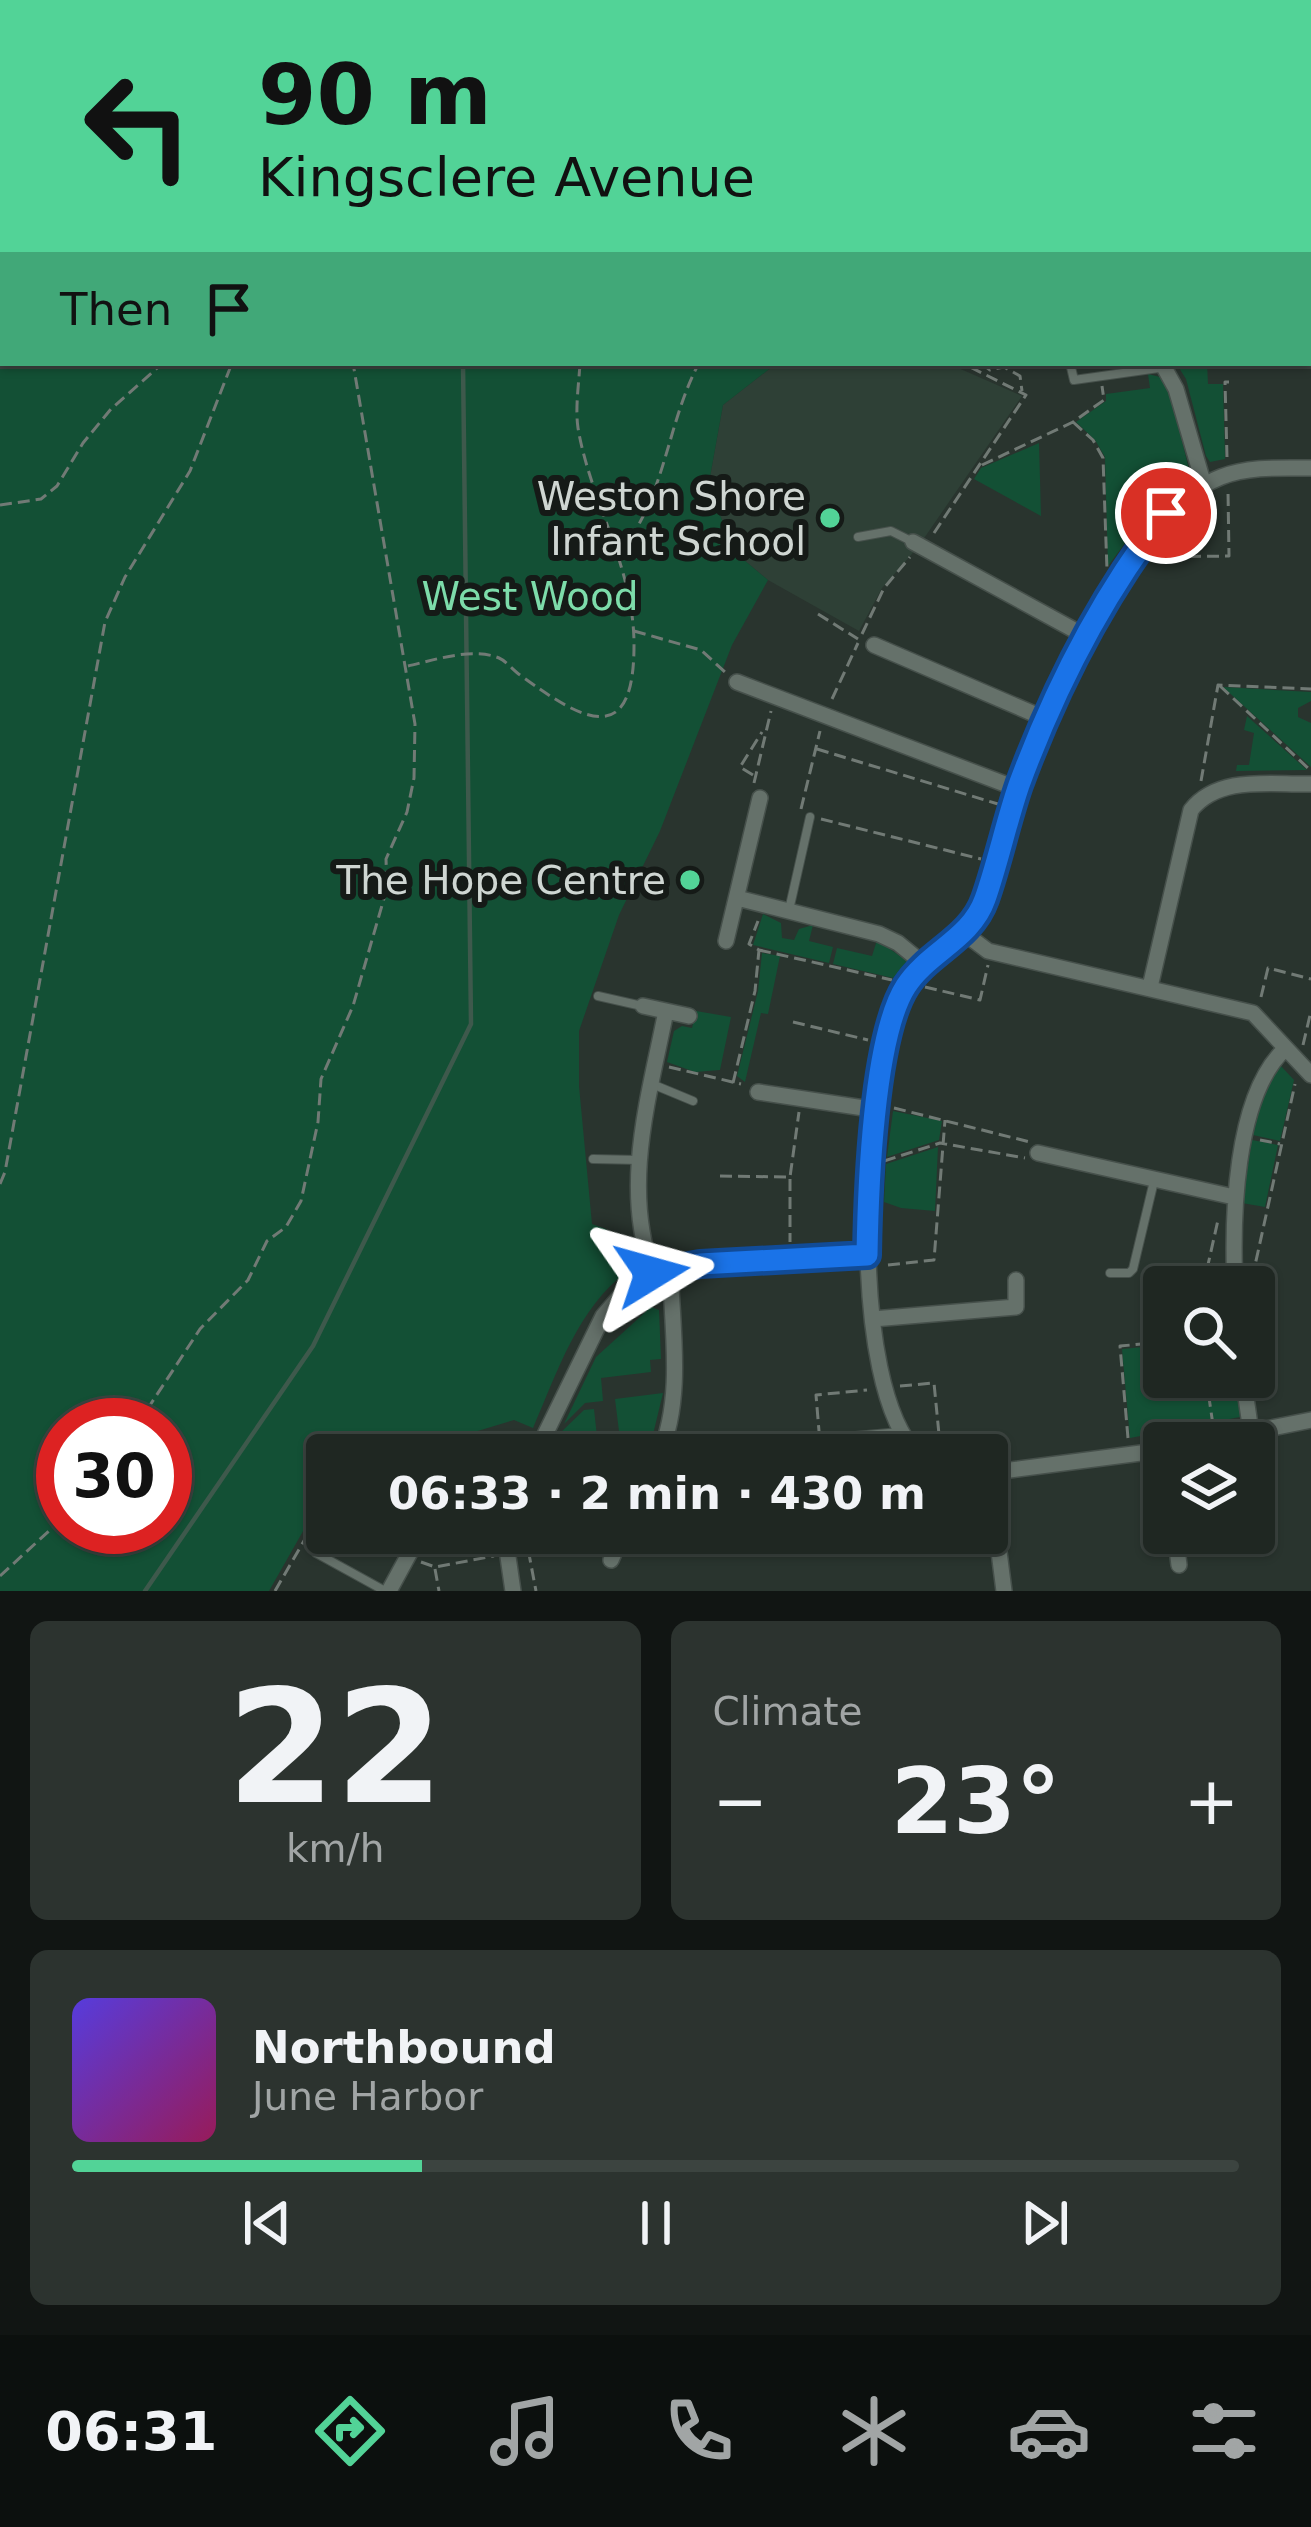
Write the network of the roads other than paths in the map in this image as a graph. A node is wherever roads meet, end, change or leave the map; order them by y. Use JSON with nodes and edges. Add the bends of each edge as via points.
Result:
{"nodes":[{"id":1,"x":1071,"y":366,"type":"edge"},
{"id":2,"x":1166,"y":366,"type":"edge"},
{"id":3,"x":1311,"y":468,"type":"edge"},
{"id":4,"x":1204,"y":485,"type":"junction"},
{"id":5,"x":858,"y":537,"type":"dead end"},
{"id":6,"x":919,"y":545,"type":"joint"},
{"id":7,"x":1087,"y":637,"type":"junction"},
{"id":8,"x":867,"y":643,"type":"road end"},
{"id":9,"x":736,"y":682,"type":"road end"},
{"id":10,"x":1046,"y":719,"type":"junction"},
{"id":11,"x":1311,"y":784,"type":"edge"},
{"id":12,"x":1018,"y":789,"type":"junction"},
{"id":13,"x":760,"y":798,"type":"road end"},
{"id":14,"x":810,"y":817,"type":"road end"},
{"id":15,"x":737,"y":898,"type":"junction"},
{"id":16,"x":788,"y":912,"type":"junction"},
{"id":17,"x":964,"y":932,"type":"junction"},
{"id":18,"x":726,"y":941,"type":"dead end"},
{"id":19,"x":926,"y":966,"type":"junction"},
{"id":20,"x":1150,"y":987,"type":"junction"},
{"id":21,"x":598,"y":996,"type":"dead end"},
{"id":22,"x":644,"y":1006,"type":"joint"},
{"id":23,"x":666,"y":1011,"type":"junction"},
{"id":24,"x":688,"y":1016,"type":"dead end"},
{"id":25,"x":1285,"y":1049,"type":"junction"},
{"id":26,"x":1305,"y":1070,"type":"edge"},
{"id":27,"x":652,"y":1084,"type":"junction"},
{"id":28,"x":758,"y":1092,"type":"road end"},
{"id":29,"x":693,"y":1101,"type":"dead end"},
{"id":30,"x":877,"y":1107,"type":"junction"},
{"id":31,"x":1038,"y":1153,"type":"road end"},
{"id":32,"x":593,"y":1159,"type":"dead end"},
{"id":33,"x":640,"y":1160,"type":"junction"},
{"id":34,"x":1154,"y":1179,"type":"junction"},
{"id":35,"x":1234,"y":1200,"type":"junction"},
{"id":36,"x":867,"y":1261,"type":"junction"},
{"id":37,"x":1235,"y":1266,"type":"edge"},
{"id":38,"x":670,"y":1267,"type":"junction"},
{"id":39,"x":652,"y":1273,"type":"junction"},
{"id":40,"x":1109,"y":1273,"type":"dead end"},
{"id":41,"x":1016,"y":1280,"type":"dead end"},
{"id":42,"x":873,"y":1319,"type":"junction"},
{"id":43,"x":1311,"y":1421,"type":"edge"},
{"id":44,"x":1275,"y":1428,"type":"edge"},
{"id":45,"x":900,"y":1432,"type":"joint"},
{"id":46,"x":546,"y":1434,"type":"edge"},
{"id":47,"x":668,"y":1434,"type":"edge"},
{"id":48,"x":878,"y":1434,"type":"edge"},
{"id":49,"x":1143,"y":1455,"type":"edge"},
{"id":50,"x":1008,"y":1471,"type":"edge"},
{"id":51,"x":318,"y":1554,"type":"edge"},
{"id":52,"x":413,"y":1554,"type":"edge"},
{"id":53,"x":508,"y":1554,"type":"edge"},
{"id":54,"x":613,"y":1554,"type":"edge"},
{"id":55,"x":999,"y":1554,"type":"edge"},
{"id":56,"x":1177,"y":1554,"type":"edge"},
{"id":57,"x":409,"y":1555,"type":"joint"},
{"id":58,"x":610,"y":1560,"type":"dead end"},
{"id":59,"x":1179,"y":1565,"type":"dead end"},
{"id":60,"x":387,"y":1591,"type":"edge"},
{"id":61,"x":513,"y":1591,"type":"edge"},
{"id":62,"x":1004,"y":1591,"type":"edge"}],
"edges":[{"from":1,"to":2,"type":"lane","via":[[1074,380]]},
{"from":2,"to":4,"type":"street"},
{"from":3,"to":4,"type":"street","via":[[1243,470]]},
{"from":4,"to":7,"type":"street","via":[[1166,513]]},
{"from":5,"to":6,"type":"lane","via":[[891,531]]},
{"from":6,"to":7,"type":"street"},
{"from":7,"to":10,"type":"street"},
{"from":8,"to":10,"type":"street"},
{"from":9,"to":12,"type":"street"},
{"from":10,"to":12,"type":"street"},
{"from":11,"to":20,"type":"street","via":[[1227,786],[1191,810]]},
{"from":12,"to":17,"type":"street","via":[[985,901]]},
{"from":13,"to":15,"type":"street"},
{"from":14,"to":16,"type":"lane"},
{"from":15,"to":16,"type":"street"},
{"from":15,"to":18,"type":"street"},
{"from":16,"to":19,"type":"street","via":[[878,934]]},
{"from":17,"to":19,"type":"street"},
{"from":17,"to":20,"type":"street","via":[[992,952]]},
{"from":19,"to":30,"type":"street","via":[[894,1012]]},
{"from":20,"to":25,"type":"street","via":[[1256,1016]]},
{"from":21,"to":22,"type":"lane"},
{"from":22,"to":23,"type":"street"},
{"from":23,"to":24,"type":"street"},
{"from":23,"to":27,"type":"street"},
{"from":25,"to":26,"type":"street"},
{"from":25,"to":35,"type":"street","via":[[1260,1082]]},
{"from":27,"to":29,"type":"lane"},
{"from":27,"to":33,"type":"street"},
{"from":28,"to":30,"type":"street"},
{"from":30,"to":36,"type":"street"},
{"from":31,"to":34,"type":"street"},
{"from":32,"to":33,"type":"lane"},
{"from":33,"to":39,"type":"street","via":[[638,1220]]},
{"from":34,"to":35,"type":"street"},
{"from":34,"to":40,"type":"lane","via":[[1133,1269]]},
{"from":35,"to":37,"type":"street"},
{"from":36,"to":38,"type":"street"},
{"from":36,"to":42,"type":"street"},
{"from":38,"to":39,"type":"street"},
{"from":38,"to":47,"type":"street"},
{"from":39,"to":46,"type":"street","via":[[603,1316]]},
{"from":41,"to":42,"type":"street","via":[[1016,1307]]},
{"from":42,"to":45,"type":"street"},
{"from":43,"to":44,"type":"street"},
{"from":45,"to":48,"type":"lane"},
{"from":49,"to":50,"type":"street"},
{"from":51,"to":60,"type":"lane"},
{"from":52,"to":57,"type":"lane"},
{"from":53,"to":61,"type":"street"},
{"from":54,"to":58,"type":"street"},
{"from":55,"to":62,"type":"street"},
{"from":56,"to":59,"type":"street"},
{"from":57,"to":60,"type":"street"}]}
